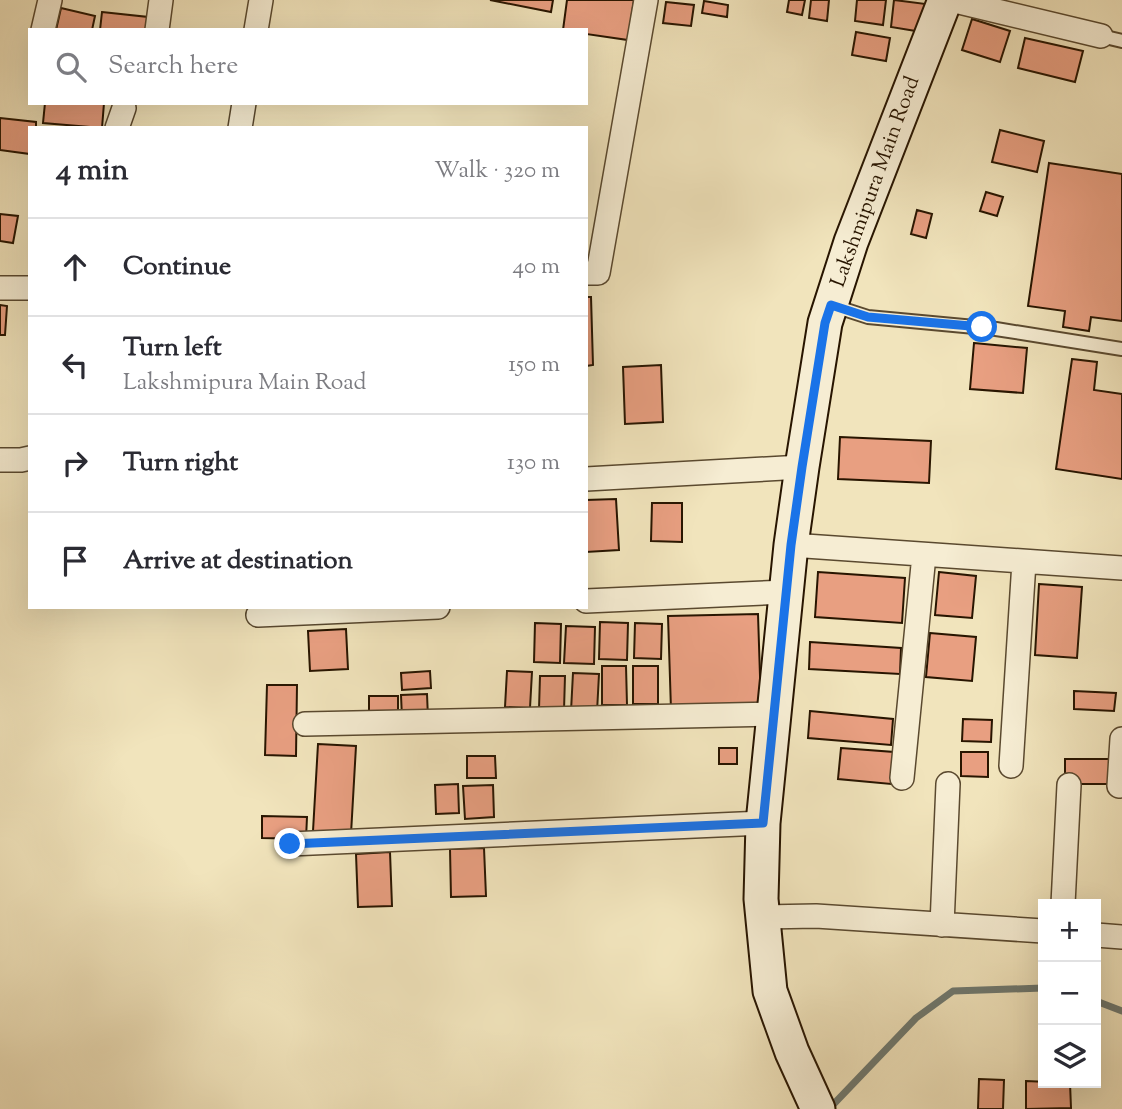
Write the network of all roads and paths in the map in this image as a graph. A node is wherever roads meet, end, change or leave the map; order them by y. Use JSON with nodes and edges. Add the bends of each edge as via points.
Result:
{"nodes":[{"id":1,"x":50,"y":0,"type":"edge"},
{"id":2,"x":161,"y":0,"type":"edge"},
{"id":3,"x":261,"y":0,"type":"edge"},
{"id":4,"x":646,"y":0,"type":"edge"},
{"id":5,"x":945,"y":0,"type":"edge"},
{"id":6,"x":951,"y":0,"type":"edge"},
{"id":7,"x":43,"y":28,"type":"edge"},
{"id":8,"x":157,"y":28,"type":"edge"},
{"id":9,"x":256,"y":28,"type":"edge"},
{"id":10,"x":1112,"y":38,"type":"edge"},
{"id":11,"x":244,"y":105,"type":"edge"},
{"id":12,"x":240,"y":126,"type":"edge"},
{"id":13,"x":588,"y":273,"type":"edge"},
{"id":14,"x":0,"y":288,"type":"edge"},
{"id":15,"x":28,"y":288,"type":"edge"},
{"id":16,"x":831,"y":305,"type":"junction"},
{"id":17,"x":1122,"y":349,"type":"edge"},
{"id":18,"x":28,"y":458,"type":"edge"},
{"id":19,"x":0,"y":460,"type":"edge"},
{"id":20,"x":802,"y":467,"type":"junction"},
{"id":21,"x":588,"y":479,"type":"edge"},
{"id":22,"x":791,"y":545,"type":"junction"},
{"id":23,"x":923,"y":555,"type":"junction"},
{"id":24,"x":1024,"y":562,"type":"junction"},
{"id":25,"x":1122,"y":568,"type":"edge"},
{"id":26,"x":786,"y":592,"type":"junction"},
{"id":27,"x":588,"y":601,"type":"edge"},
{"id":28,"x":393,"y":609,"type":"edge"},
{"id":29,"x":258,"y":615,"type":"dead end"},
{"id":30,"x":774,"y":714,"type":"junction"},
{"id":31,"x":305,"y":724,"type":"dead end"},
{"id":32,"x":1122,"y":739,"type":"edge"},
{"id":33,"x":1011,"y":766,"type":"dead end"},
{"id":34,"x":902,"y":778,"type":"dead end"},
{"id":35,"x":948,"y":784,"type":"dead end"},
{"id":36,"x":1069,"y":785,"type":"dead end"},
{"id":37,"x":1119,"y":786,"type":"dead end"},
{"id":38,"x":763,"y":823,"type":"junction"},
{"id":39,"x":290,"y":844,"type":"dead end"},
{"id":40,"x":1063,"y":899,"type":"edge"},
{"id":41,"x":763,"y":917,"type":"junction"},
{"id":42,"x":942,"y":925,"type":"junction"},
{"id":43,"x":1038,"y":931,"type":"edge"},
{"id":44,"x":1101,"y":935,"type":"edge"},
{"id":45,"x":1122,"y":937,"type":"edge"},
{"id":46,"x":818,"y":1109,"type":"edge"}],
"edges":[{"from":1,"to":7,"type":"street"},
{"from":2,"to":8,"type":"street"},
{"from":3,"to":9,"type":"street"},
{"from":4,"to":13,"type":"street","via":[[598,273]]},
{"from":5,"to":16,"type":"main road","name":"Lakshmipura Main Road"},
{"from":6,"to":10,"type":"street"},
{"from":11,"to":12,"type":"street"},
{"from":14,"to":15,"type":"street"},
{"from":16,"to":17,"type":"lane","via":[[868,317],[996,329]]},
{"from":16,"to":20,"type":"main road","name":"Lakshmipura Main Road"},
{"from":18,"to":19,"type":"street"},
{"from":20,"to":21,"type":"street"},
{"from":20,"to":22,"type":"main road","name":"Lakshmipura Main Road"},
{"from":22,"to":23,"type":"street"},
{"from":22,"to":26,"type":"main road","name":"Lakshmipura Main Road"},
{"from":23,"to":24,"type":"street"},
{"from":23,"to":34,"type":"street"},
{"from":24,"to":25,"type":"street"},
{"from":24,"to":33,"type":"street"},
{"from":26,"to":27,"type":"street"},
{"from":26,"to":30,"type":"main road","name":"Lakshmipura Main Road"},
{"from":28,"to":29,"type":"street"},
{"from":30,"to":31,"type":"street"},
{"from":30,"to":38,"type":"main road","name":"Lakshmipura Main Road"},
{"from":32,"to":37,"type":"street"},
{"from":35,"to":42,"type":"street"},
{"from":36,"to":40,"type":"street"},
{"from":38,"to":39,"type":"street"},
{"from":38,"to":41,"type":"main road","name":"Lakshmipura Main Road"},
{"from":41,"to":42,"type":"street"},
{"from":41,"to":46,"type":"main road","name":"Lakshmipura Main Road","via":[[770,991]]},
{"from":42,"to":43,"type":"street"},
{"from":44,"to":45,"type":"street"}]}
